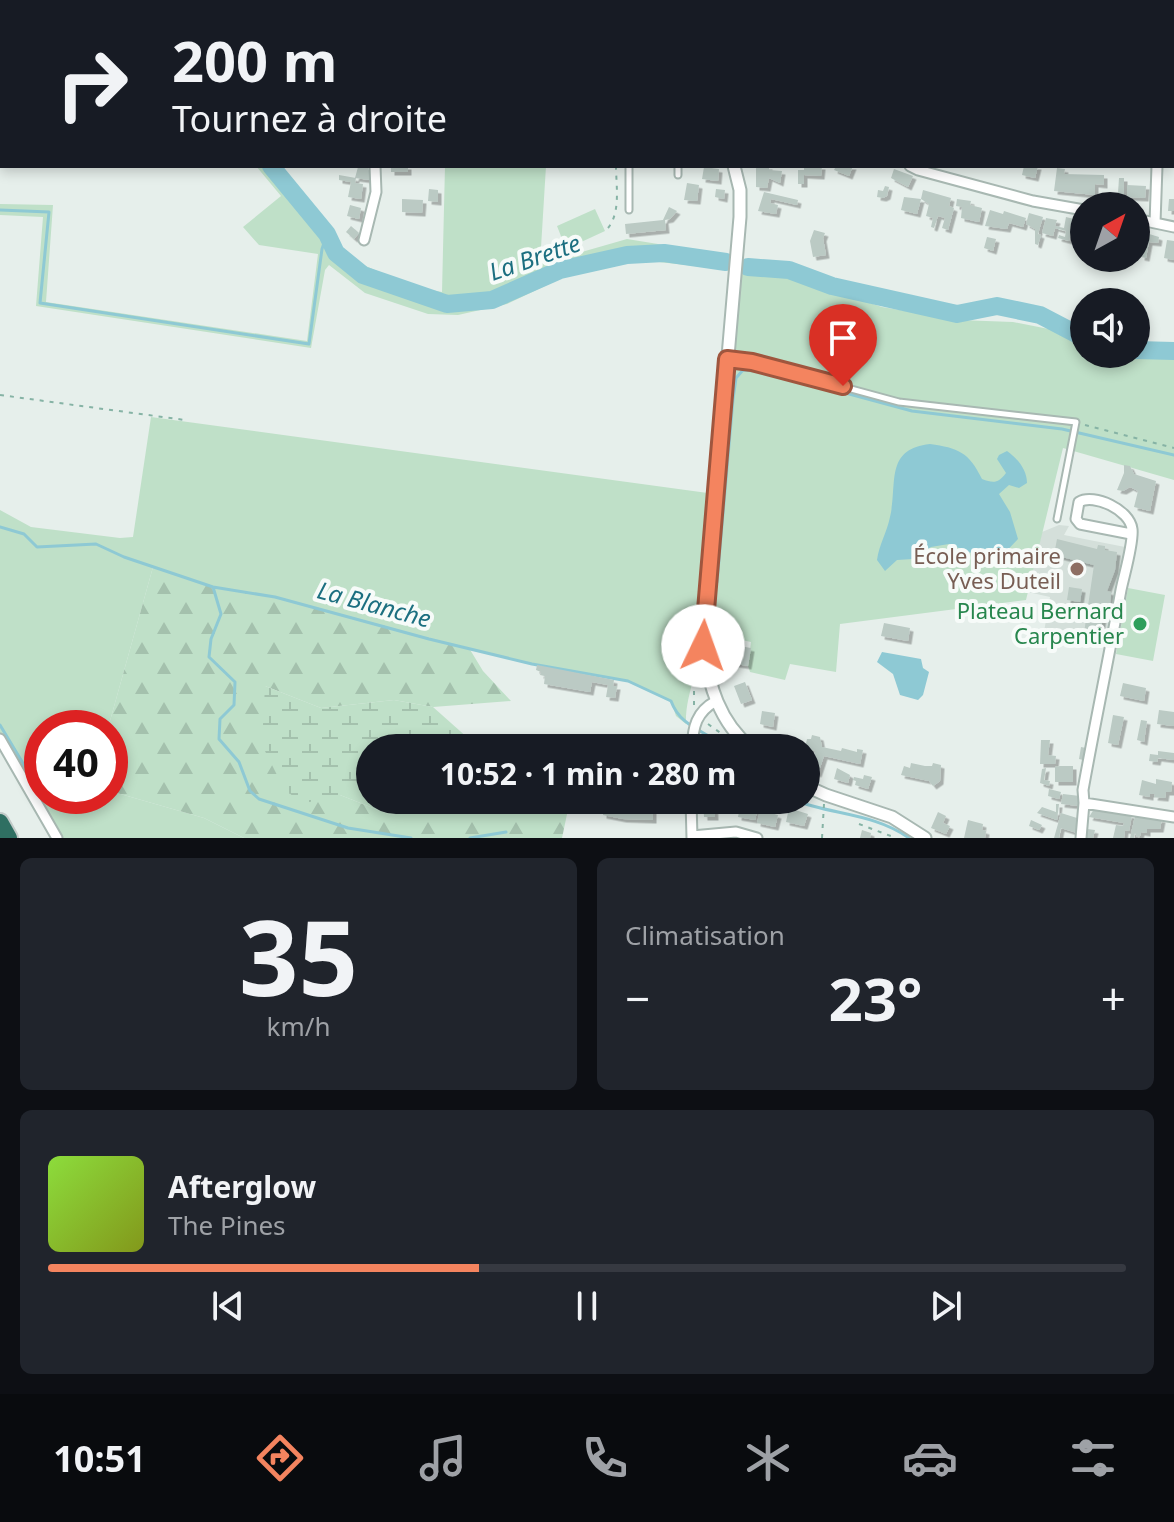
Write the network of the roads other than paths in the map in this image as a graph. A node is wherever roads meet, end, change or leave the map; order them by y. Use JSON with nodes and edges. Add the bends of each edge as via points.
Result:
{"nodes":[{"id":1,"x":375,"y":168,"type":"edge"},
{"id":2,"x":629,"y":168,"type":"edge"},
{"id":3,"x":678,"y":168,"type":"edge"},
{"id":4,"x":734,"y":168,"type":"edge"},
{"id":5,"x":914,"y":168,"type":"edge"},
{"id":6,"x":1157,"y":168,"type":"edge"},
{"id":7,"x":678,"y":175,"type":"dead end"},
{"id":8,"x":1070,"y":208,"type":"edge"},
{"id":9,"x":629,"y":210,"type":"dead end"},
{"id":10,"x":1150,"y":222,"type":"edge"},
{"id":11,"x":1155,"y":223,"type":"junction"},
{"id":12,"x":1174,"y":227,"type":"edge"},
{"id":13,"x":364,"y":240,"type":"dead end"},
{"id":14,"x":727,"y":359,"type":"junction"},
{"id":15,"x":1057,"y":519,"type":"dead end"},
{"id":16,"x":1131,"y":534,"type":"junction"},
{"id":17,"x":716,"y":701,"type":"junction"},
{"id":18,"x":694,"y":734,"type":"edge"},
{"id":19,"x":737,"y":734,"type":"edge"},
{"id":20,"x":0,"y":739,"type":"edge"},
{"id":21,"x":820,"y":792,"type":"edge"},
{"id":22,"x":1084,"y":803,"type":"junction"},
{"id":23,"x":691,"y":814,"type":"edge"},
{"id":24,"x":1174,"y":817,"type":"edge"},
{"id":25,"x":0,"y":822,"type":"edge"},
{"id":26,"x":692,"y":837,"type":"edge"},
{"id":27,"x":9,"y":838,"type":"edge"},
{"id":28,"x":57,"y":838,"type":"edge"},
{"id":29,"x":757,"y":838,"type":"edge"},
{"id":30,"x":925,"y":838,"type":"edge"},
{"id":31,"x":1081,"y":838,"type":"edge"}],
"edges":[{"from":1,"to":13,"type":"street","via":[[376,192]]},
{"from":2,"to":9,"type":"lane"},
{"from":3,"to":7,"type":"lane"},
{"from":4,"to":14,"type":"street","via":[[740,190]]},
{"from":5,"to":8,"type":"street"},
{"from":6,"to":11,"type":"street"},
{"from":10,"to":11,"type":"street"},
{"from":11,"to":12,"type":"street"},
{"from":14,"to":15,"type":"lane","via":[[899,402],[1076,429]]},
{"from":14,"to":17,"type":"street","via":[[703,632],[707,676]]},
{"from":16,"to":16,"type":"street","via":[[1127,518],[1111,504],[1079,502],[1080,524]]},
{"from":16,"to":22,"type":"street"},
{"from":17,"to":18,"type":"street","via":[[705,708]]},
{"from":17,"to":19,"type":"street"},
{"from":20,"to":28,"type":"street"},
{"from":21,"to":30,"type":"street","via":[[892,817]]},
{"from":22,"to":24,"type":"street"},
{"from":22,"to":31,"type":"street"},
{"from":23,"to":26,"type":"street"},
{"from":25,"to":27,"type":"highway"},
{"from":26,"to":29,"type":"street","via":[[736,832]]}]}
